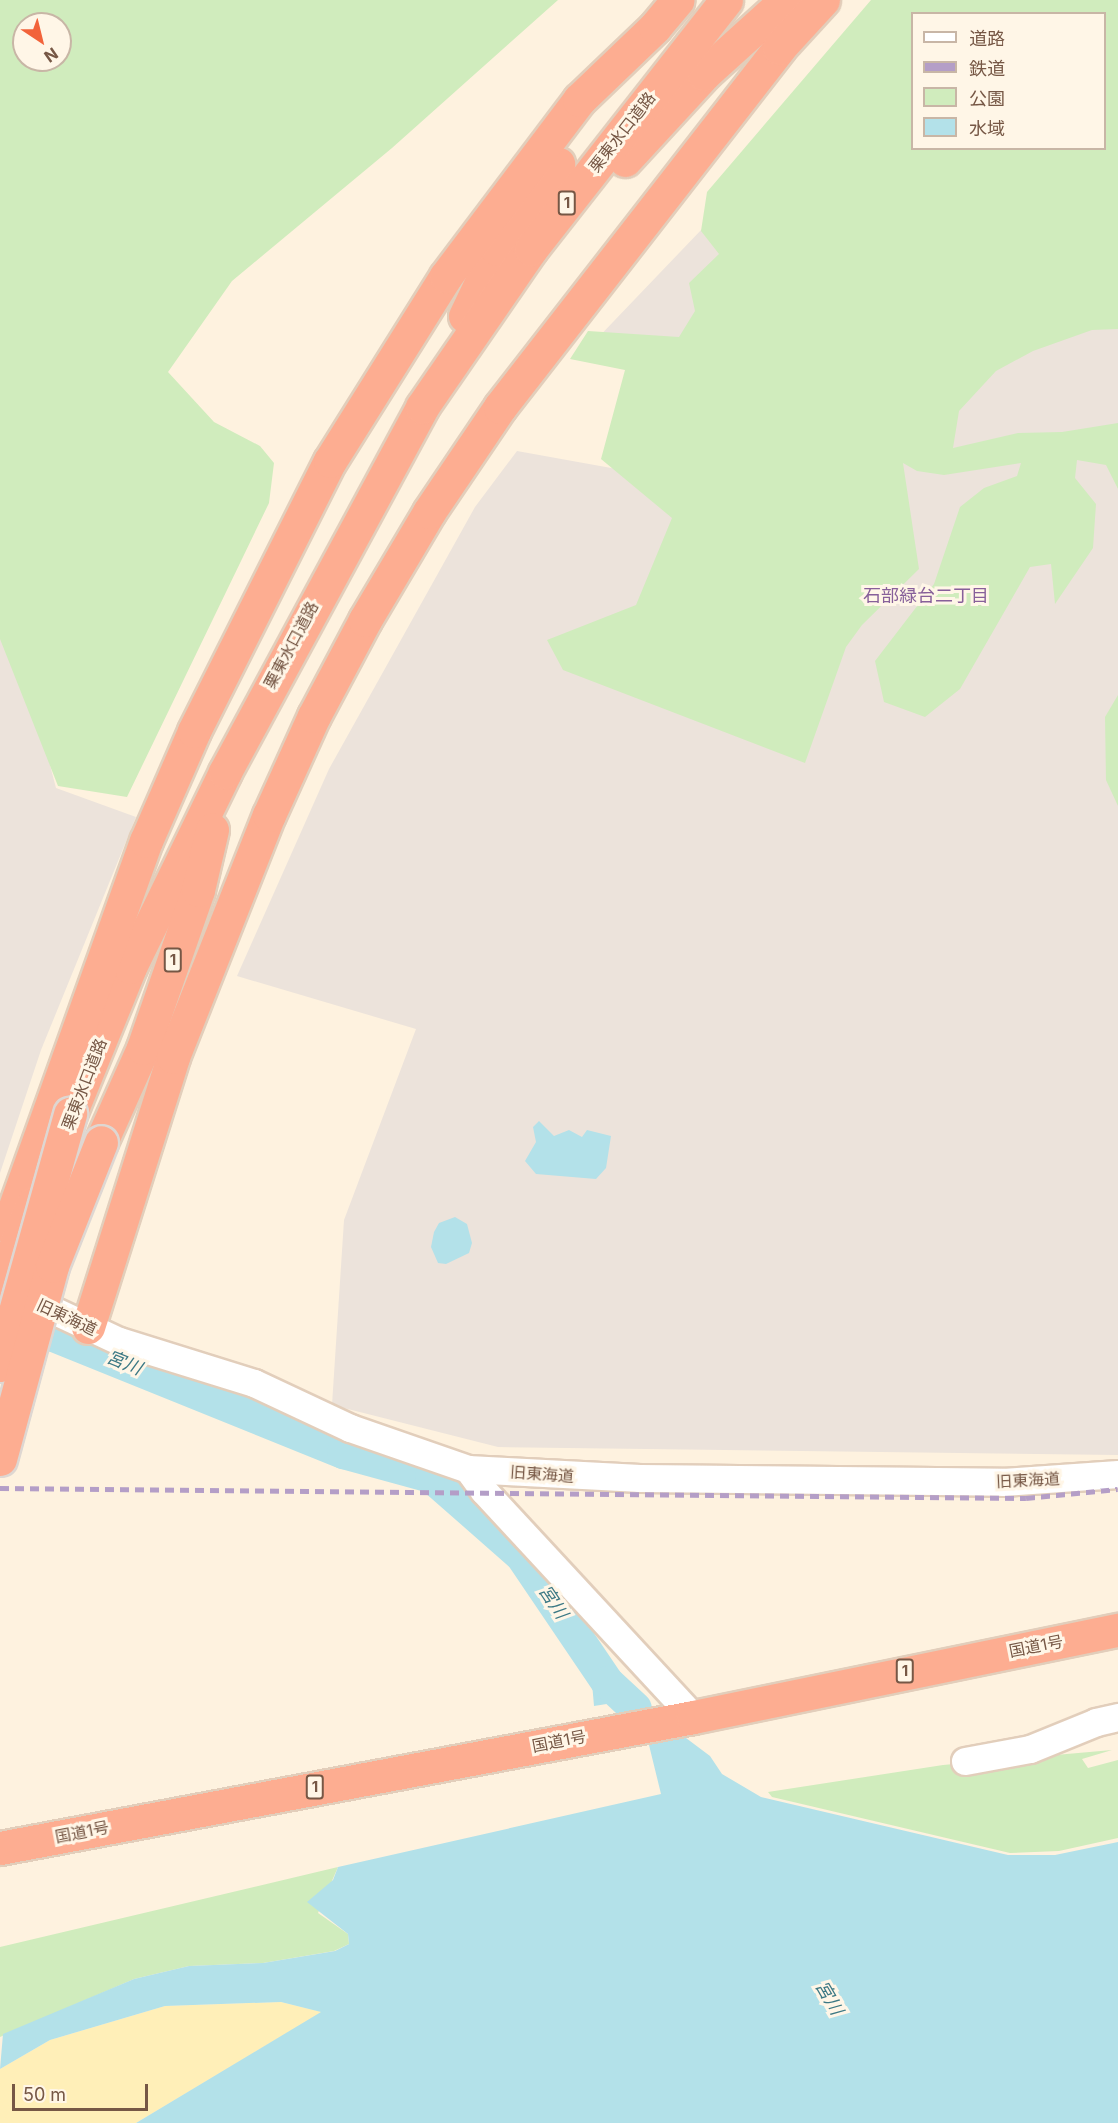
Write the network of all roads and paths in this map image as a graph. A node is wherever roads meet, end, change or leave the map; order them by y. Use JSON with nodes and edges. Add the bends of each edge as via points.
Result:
{"nodes":[{"id":1,"x":678,"y":0,"type":"edge"},
{"id":2,"x":726,"y":0,"type":"edge"},
{"id":3,"x":786,"y":0,"type":"edge"},
{"id":4,"x":823,"y":0,"type":"edge"},
{"id":5,"x":655,"y":27,"type":"junction"},
{"id":6,"x":422,"y":407,"type":"junction"},
{"id":7,"x":225,"y":772,"type":"junction"},
{"id":8,"x":70,"y":1114,"type":"junction"},
{"id":9,"x":0,"y":1250,"type":"edge"},
{"id":10,"x":0,"y":1284,"type":"edge"},
{"id":11,"x":0,"y":1293,"type":"edge"},
{"id":12,"x":88,"y":1327,"type":"junction"},
{"id":13,"x":0,"y":1365,"type":"edge"},
{"id":14,"x":0,"y":1459,"type":"edge"},
{"id":15,"x":468,"y":1469,"type":"junction"},
{"id":16,"x":1118,"y":1474,"type":"edge"},
{"id":17,"x":1118,"y":1630,"type":"edge"},
{"id":18,"x":1118,"y":1717,"type":"edge"},
{"id":19,"x":684,"y":1718,"type":"junction"},
{"id":20,"x":965,"y":1761,"type":"dead end"},
{"id":21,"x":0,"y":1848,"type":"edge"}],
"edges":[{"from":1,"to":5,"type":"highway"},
{"from":2,"to":6,"type":"highway","name":"栗東水口道路","number":"1","via":[[531,249]]},
{"from":3,"to":6,"type":"highway","via":[[704,74],[601,186]]},
{"from":4,"to":12,"type":"highway","via":[[779,48],[500,407],[429,512],[364,620],[269,815],[173,1057]]},
{"from":5,"to":6,"type":"highway","via":[[497,249]]},
{"from":5,"to":9,"type":"highway","via":[[579,100],[453,267],[330,461],[194,731],[146,841]]},
{"from":6,"to":7,"type":"highway","name":"栗東水口道路","number":"1"},
{"from":7,"to":8,"type":"highway","name":"栗東水口道路","number":"1","via":[[130,967]]},
{"from":7,"to":14,"type":"highway","number":"1","bridge":true,"via":[[198,890],[143,1048],[52,1266]]},
{"from":8,"to":10,"type":"highway","number":"1","bridge":true},
{"from":8,"to":13,"type":"highway","name":"栗東水口道路","number":"1","bridge":true},
{"from":11,"to":12,"type":"street","name":"旧東海道","via":[[13,1291]]},
{"from":12,"to":15,"type":"street","name":"旧東海道","via":[[119,1341],[254,1383],[350,1428]]},
{"from":15,"to":16,"type":"street","name":"旧東海道","via":[[640,1478],[981,1482]]},
{"from":15,"to":19,"type":"street","via":[[483,1491]]},
{"from":17,"to":19,"type":"highway","name":"国道1号","number":"1"},
{"from":18,"to":20,"type":"street","via":[[1030,1749]]},
{"from":19,"to":21,"type":"highway","name":"国道1号","number":"1"}]}
